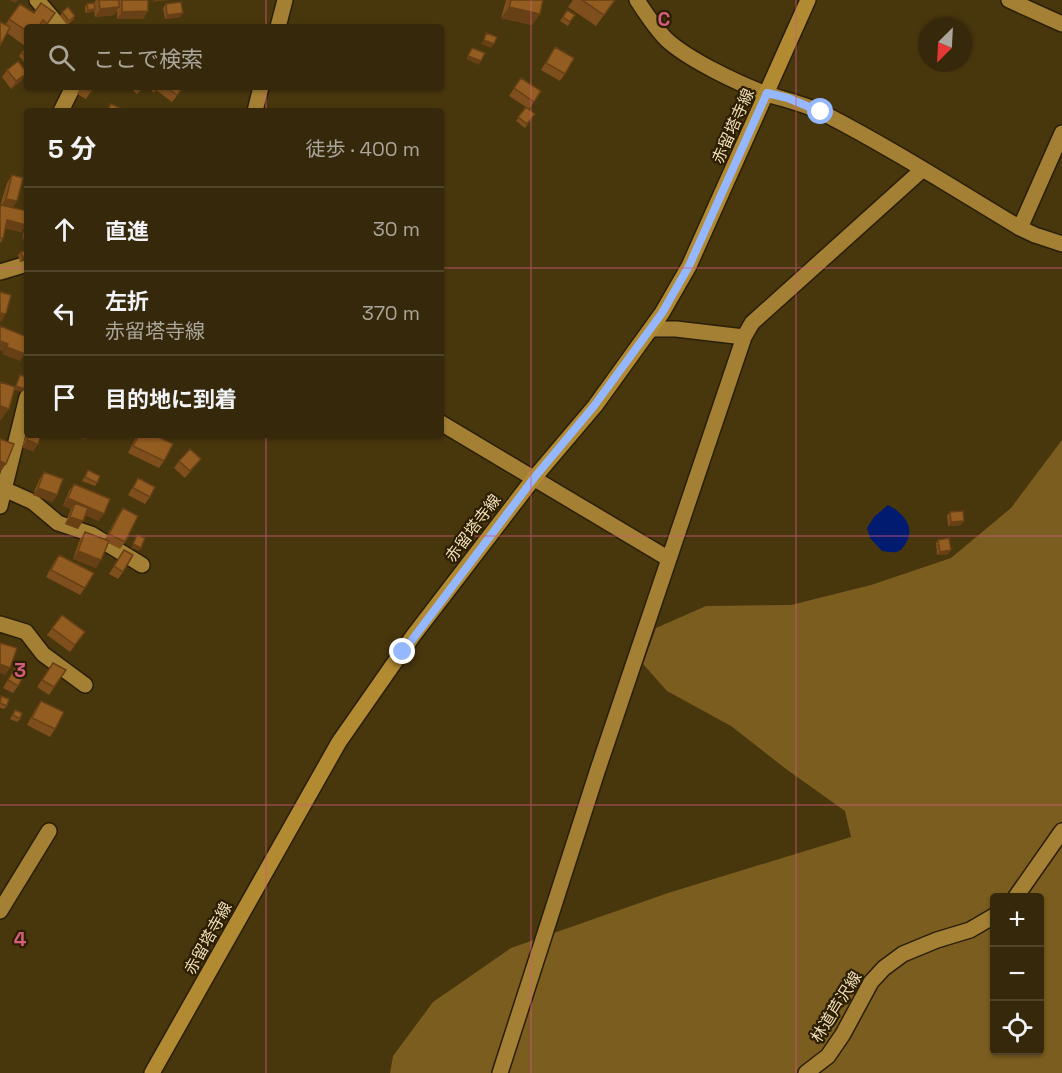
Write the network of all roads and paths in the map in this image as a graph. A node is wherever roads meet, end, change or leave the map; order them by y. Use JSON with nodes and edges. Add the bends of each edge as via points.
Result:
{"nodes":[{"id":1,"x":37,"y":0,"type":"edge"},
{"id":2,"x":285,"y":0,"type":"edge"},
{"id":3,"x":637,"y":0,"type":"edge"},
{"id":4,"x":808,"y":0,"type":"edge"},
{"id":5,"x":1009,"y":0,"type":"edge"},
{"id":6,"x":57,"y":24,"type":"edge"},
{"id":7,"x":279,"y":24,"type":"edge"},
{"id":8,"x":1062,"y":24,"type":"edge"},
{"id":9,"x":72,"y":90,"type":"edge"},
{"id":10,"x":260,"y":90,"type":"edge"},
{"id":11,"x":767,"y":93,"type":"junction"},
{"id":12,"x":62,"y":108,"type":"edge"},
{"id":13,"x":256,"y":108,"type":"edge"},
{"id":14,"x":1062,"y":133,"type":"edge"},
{"id":15,"x":922,"y":170,"type":"junction"},
{"id":16,"x":1020,"y":228,"type":"junction"},
{"id":17,"x":1062,"y":244,"type":"edge"},
{"id":18,"x":24,"y":265,"type":"edge"},
{"id":19,"x":0,"y":272,"type":"edge"},
{"id":20,"x":651,"y":329,"type":"junction"},
{"id":21,"x":744,"y":337,"type":"junction"},
{"id":22,"x":24,"y":409,"type":"edge"},
{"id":23,"x":444,"y":425,"type":"edge"},
{"id":24,"x":534,"y":478,"type":"junction"},
{"id":25,"x":4,"y":489,"type":"junction"},
{"id":26,"x":0,"y":506,"type":"edge"},
{"id":27,"x":669,"y":559,"type":"junction"},
{"id":28,"x":142,"y":565,"type":"dead end"},
{"id":29,"x":0,"y":624,"type":"edge"},
{"id":30,"x":85,"y":685,"type":"dead end"},
{"id":31,"x":49,"y":831,"type":"dead end"},
{"id":32,"x":1062,"y":831,"type":"edge"},
{"id":33,"x":1018,"y":893,"type":"edge"},
{"id":34,"x":0,"y":911,"type":"edge"},
{"id":35,"x":990,"y":918,"type":"edge"},
{"id":36,"x":152,"y":1073,"type":"edge"},
{"id":37,"x":500,"y":1073,"type":"edge"},
{"id":38,"x":806,"y":1073,"type":"edge"}],
"edges":[{"from":1,"to":6,"type":"street"},
{"from":2,"to":7,"type":"street"},
{"from":3,"to":11,"type":"street","via":[[662,34],[683,52]]},
{"from":4,"to":11,"type":"main road","name":"赤留塔寺線"},
{"from":5,"to":8,"type":"street"},
{"from":9,"to":12,"type":"street"},
{"from":10,"to":13,"type":"street"},
{"from":11,"to":15,"type":"street","via":[[821,112]]},
{"from":11,"to":20,"type":"main road","name":"赤留塔寺線","via":[[689,266]]},
{"from":14,"to":16,"type":"street"},
{"from":15,"to":16,"type":"street"},
{"from":15,"to":21,"type":"street","via":[[752,323]]},
{"from":16,"to":17,"type":"street"},
{"from":18,"to":19,"type":"street"},
{"from":20,"to":21,"type":"street"},
{"from":20,"to":24,"type":"main road","name":"赤留塔寺線"},
{"from":21,"to":27,"type":"street"},
{"from":22,"to":25,"type":"street"},
{"from":23,"to":24,"type":"street"},
{"from":24,"to":27,"type":"street"},
{"from":24,"to":36,"type":"main road","name":"赤留塔寺線","via":[[413,636],[339,742]]},
{"from":25,"to":26,"type":"street"},
{"from":25,"to":28,"type":"street","via":[[33,502],[58,523],[92,534]]},
{"from":27,"to":37,"type":"street"},
{"from":29,"to":30,"type":"street","via":[[26,632],[43,654]]},
{"from":31,"to":34,"type":"street"},
{"from":32,"to":33,"type":"street"},
{"from":35,"to":38,"type":"street","name":"林道芦沢線","via":[[970,930],[903,954],[884,968],[871,982],[828,1056]]}]}
